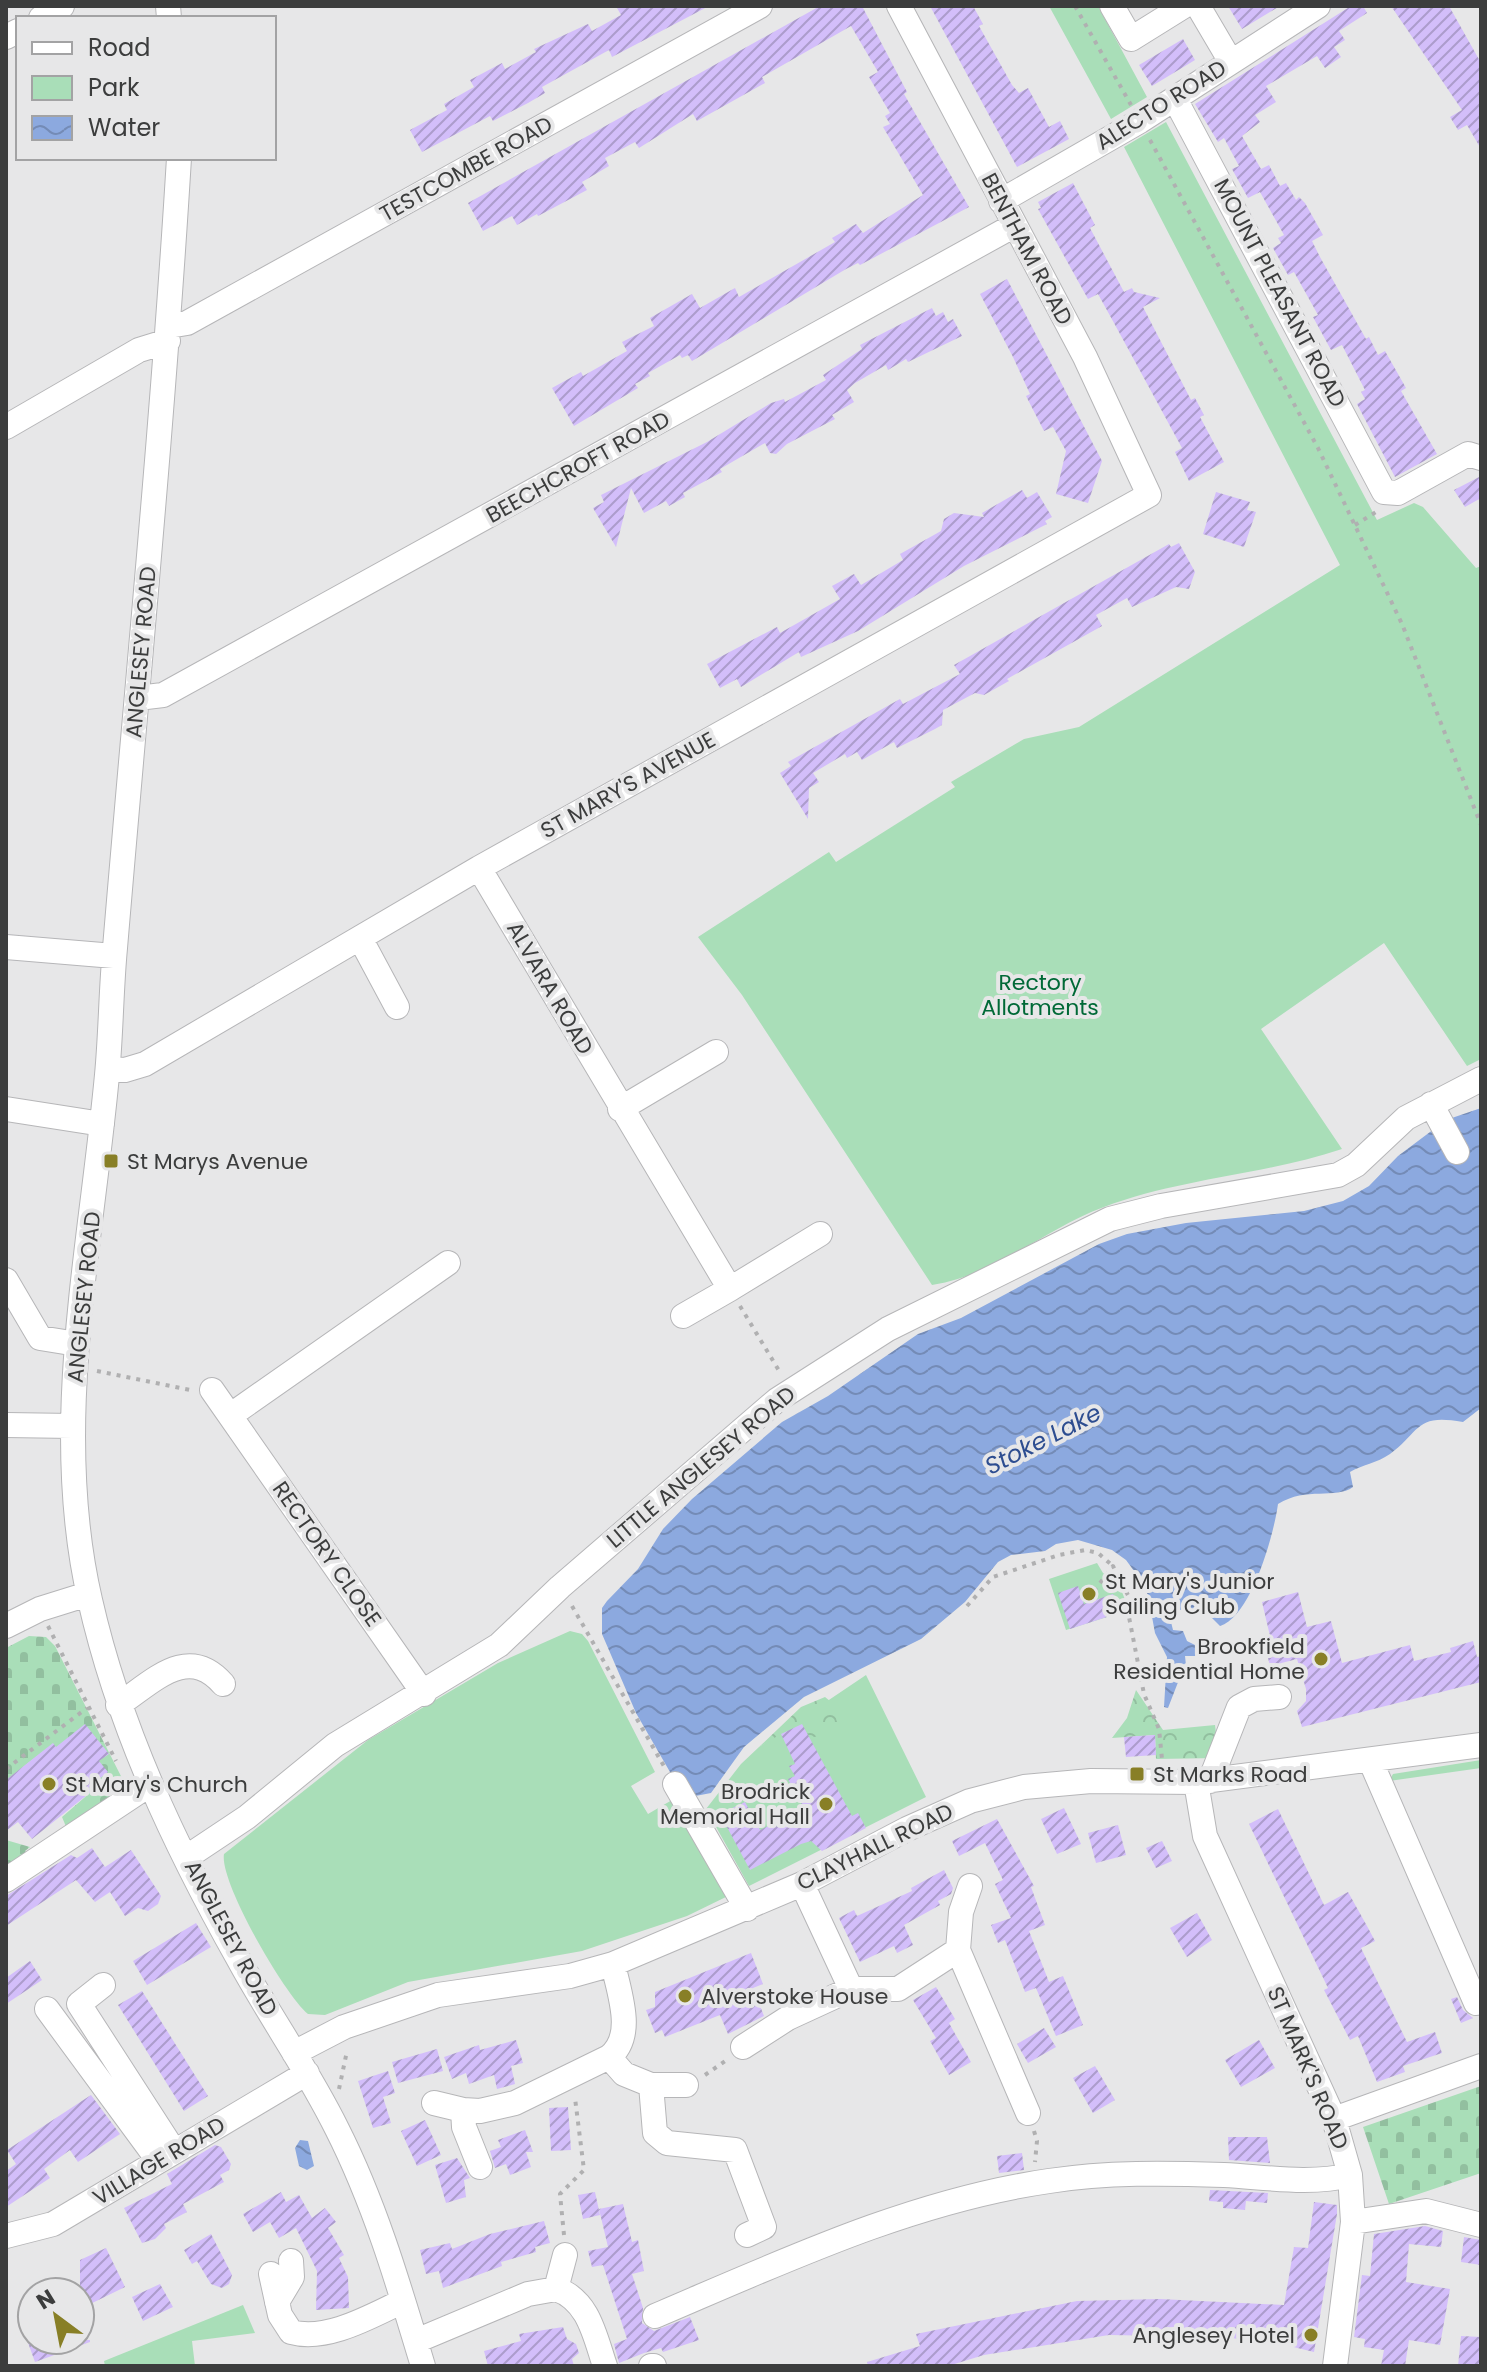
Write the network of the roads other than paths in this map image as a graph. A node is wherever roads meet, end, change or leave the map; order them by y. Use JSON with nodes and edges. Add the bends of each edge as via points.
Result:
{"nodes":[{"id":1,"x":62,"y":6,"type":"edge"},
{"id":2,"x":760,"y":6,"type":"edge"},
{"id":3,"x":899,"y":6,"type":"edge"},
{"id":4,"x":1112,"y":6,"type":"edge"},
{"id":5,"x":1184,"y":6,"type":"edge"},
{"id":6,"x":1198,"y":6,"type":"edge"},
{"id":7,"x":1318,"y":6,"type":"edge"},
{"id":8,"x":44,"y":16,"type":"edge"},
{"id":9,"x":1231,"y":62,"type":"junction"},
{"id":10,"x":1175,"y":99,"type":"junction"},
{"id":11,"x":179,"y":160,"type":"edge"},
{"id":12,"x":1001,"y":201,"type":"junction"},
{"id":13,"x":1015,"y":225,"type":"junction"},
{"id":14,"x":168,"y":334,"type":"junction"},
{"id":15,"x":6,"y":427,"type":"edge"},
{"id":16,"x":1481,"y":458,"type":"edge"},
{"id":17,"x":1149,"y":495,"type":"joint"},
{"id":18,"x":138,"y":698,"type":"junction"},
{"id":19,"x":479,"y":868,"type":"junction"},
{"id":20,"x":360,"y":938,"type":"junction"},
{"id":21,"x":6,"y":947,"type":"edge"},
{"id":22,"x":114,"y":956,"type":"junction"},
{"id":23,"x":397,"y":1007,"type":"dead end"},
{"id":24,"x":716,"y":1052,"type":"dead end"},
{"id":25,"x":108,"y":1069,"type":"junction"},
{"id":26,"x":1481,"y":1079,"type":"edge"},
{"id":27,"x":1431,"y":1104,"type":"junction"},
{"id":28,"x":6,"y":1109,"type":"edge"},
{"id":29,"x":620,"y":1109,"type":"junction"},
{"id":30,"x":102,"y":1124,"type":"junction"},
{"id":31,"x":1457,"y":1152,"type":"dead end"},
{"id":32,"x":820,"y":1234,"type":"dead end"},
{"id":33,"x":448,"y":1263,"type":"dead end"},
{"id":34,"x":6,"y":1280,"type":"edge"},
{"id":35,"x":730,"y":1289,"type":"junction"},
{"id":36,"x":683,"y":1316,"type":"dead end"},
{"id":37,"x":77,"y":1344,"type":"junction"},
{"id":38,"x":212,"y":1390,"type":"road end"},
{"id":39,"x":231,"y":1415,"type":"junction"},
{"id":40,"x":6,"y":1425,"type":"edge"},
{"id":41,"x":73,"y":1426,"type":"junction"},
{"id":42,"x":88,"y":1594,"type":"junction"},
{"id":43,"x":6,"y":1626,"type":"edge"},
{"id":44,"x":223,"y":1684,"type":"dead end"},
{"id":45,"x":424,"y":1694,"type":"junction"},
{"id":46,"x":1279,"y":1697,"type":"dead end"},
{"id":47,"x":118,"y":1705,"type":"junction"},
{"id":48,"x":1481,"y":1745,"type":"edge"},
{"id":49,"x":1371,"y":1762,"type":"junction"},
{"id":50,"x":1203,"y":1782,"type":"junction"},
{"id":51,"x":675,"y":1784,"type":"road end"},
{"id":52,"x":141,"y":1790,"type":"junction"},
{"id":53,"x":187,"y":1857,"type":"junction"},
{"id":54,"x":6,"y":1880,"type":"edge"},
{"id":55,"x":802,"y":1884,"type":"junction"},
{"id":56,"x":970,"y":1886,"type":"dead end"},
{"id":57,"x":747,"y":1909,"type":"junction"},
{"id":58,"x":958,"y":1950,"type":"junction"},
{"id":59,"x":613,"y":1964,"type":"junction"},
{"id":60,"x":103,"y":1985,"type":"dead end"},
{"id":61,"x":851,"y":1989,"type":"junction"},
{"id":62,"x":1476,"y":2003,"type":"dead end"},
{"id":63,"x":47,"y":2009,"type":"dead end"},
{"id":64,"x":743,"y":2047,"type":"road end"},
{"id":65,"x":609,"y":2057,"type":"junction"},
{"id":66,"x":300,"y":2063,"type":"junction"},
{"id":67,"x":1481,"y":2066,"type":"edge"},
{"id":68,"x":651,"y":2085,"type":"junction"},
{"id":69,"x":686,"y":2085,"type":"road end"},
{"id":70,"x":434,"y":2103,"type":"dead end"},
{"id":71,"x":463,"y":2110,"type":"junction"},
{"id":72,"x":1028,"y":2113,"type":"road end"},
{"id":73,"x":1334,"y":2119,"type":"junction"},
{"id":74,"x":166,"y":2156,"type":"junction"},
{"id":75,"x":480,"y":2167,"type":"dead end"},
{"id":76,"x":1350,"y":2175,"type":"junction"},
{"id":77,"x":1353,"y":2222,"type":"junction"},
{"id":78,"x":1481,"y":2225,"type":"edge"},
{"id":79,"x":747,"y":2235,"type":"dead end"},
{"id":80,"x":6,"y":2236,"type":"edge"},
{"id":81,"x":565,"y":2255,"type":"road end"},
{"id":82,"x":281,"y":2267,"type":"dead end"},
{"id":83,"x":556,"y":2289,"type":"junction"},
{"id":84,"x":403,"y":2301,"type":"junction"},
{"id":85,"x":655,"y":2316,"type":"dead end"},
{"id":86,"x":416,"y":2341,"type":"junction"},
{"id":87,"x":423,"y":2366,"type":"edge"},
{"id":88,"x":605,"y":2366,"type":"edge"},
{"id":89,"x":1335,"y":2366,"type":"edge"}],
"edges":[{"from":1,"to":8,"type":"street"},
{"from":2,"to":14,"type":"street","name":"TESTCOMBE ROAD"},
{"from":3,"to":12,"type":"street","name":"BENTHAM ROAD"},
{"from":4,"to":5,"type":"street","via":[[1131,39]]},
{"from":6,"to":9,"type":"street"},
{"from":7,"to":9,"type":"street","name":"ALECTO ROAD"},
{"from":9,"to":10,"type":"street","name":"ALECTO ROAD"},
{"from":10,"to":12,"type":"street","name":"ALECTO ROAD"},
{"from":10,"to":16,"type":"street","name":"MOUNT PLEASANT ROAD","via":[[1382,489],[1394,494],[1468,454]]},
{"from":11,"to":14,"type":"street","name":"ANGLESEY ROAD"},
{"from":12,"to":13,"type":"street","name":"BENTHAM ROAD"},
{"from":13,"to":17,"type":"street","name":"BENTHAM ROAD","via":[[1085,357]]},
{"from":13,"to":18,"type":"street","name":"BEECHCROFT ROAD","via":[[163,695]]},
{"from":14,"to":15,"type":"street","name":"TESTCOMBE ROAD"},
{"from":14,"to":18,"type":"street","name":"ANGLESEY ROAD"},
{"from":17,"to":19,"type":"street","name":"ST MARY'S AVENUE"},
{"from":18,"to":22,"type":"street","name":"ANGLESEY ROAD"},
{"from":19,"to":20,"type":"street","name":"ST MARY'S AVENUE"},
{"from":19,"to":29,"type":"street","name":"ALVARA ROAD"},
{"from":20,"to":23,"type":"street"},
{"from":20,"to":25,"type":"street","name":"ST MARY'S AVENUE","via":[[145,1064]]},
{"from":21,"to":22,"type":"street"},
{"from":22,"to":25,"type":"street","name":"ANGLESEY ROAD"},
{"from":24,"to":29,"type":"street"},
{"from":25,"to":30,"type":"street","name":"ANGLESEY ROAD"},
{"from":26,"to":27,"type":"street","name":"LITTLE ANGLESEY ROAD"},
{"from":27,"to":31,"type":"street"},
{"from":27,"to":45,"type":"street","name":"LITTLE ANGLESEY ROAD","via":[[1397,1124],[1347,1171],[1110,1219],[903,1321],[791,1389],[499,1645]]},
{"from":28,"to":30,"type":"street"},
{"from":29,"to":35,"type":"street","name":"ALVARA ROAD"},
{"from":30,"to":37,"type":"street","name":"ANGLESEY ROAD"},
{"from":32,"to":35,"type":"street"},
{"from":33,"to":39,"type":"street"},
{"from":34,"to":37,"type":"street","via":[[40,1338]]},
{"from":35,"to":36,"type":"street"},
{"from":37,"to":41,"type":"street","name":"ANGLESEY ROAD"},
{"from":38,"to":39,"type":"street","name":"RECTORY CLOSE"},
{"from":39,"to":45,"type":"street","name":"RECTORY CLOSE"},
{"from":40,"to":41,"type":"street"},
{"from":41,"to":42,"type":"street","name":"ANGLESEY ROAD","via":[[77,1522]]},
{"from":42,"to":43,"type":"street"},
{"from":42,"to":47,"type":"street","name":"ANGLESEY ROAD"},
{"from":44,"to":47,"type":"street","via":[[212,1671],[188,1665],[172,1669]]},
{"from":45,"to":53,"type":"street","name":"LITTLE ANGLESEY ROAD","via":[[335,1745],[247,1817]]},
{"from":46,"to":50,"type":"street","via":[[1254,1699],[1239,1707]]},
{"from":47,"to":52,"type":"street","name":"ANGLESEY ROAD"},
{"from":48,"to":49,"type":"street","name":"CLAYHALL ROAD"},
{"from":49,"to":50,"type":"street","name":"CLAYHALL ROAD"},
{"from":49,"to":62,"type":"street"},
{"from":50,"to":55,"type":"street","name":"CLAYHALL ROAD","via":[[1091,1781],[1024,1787],[970,1801]]},
{"from":50,"to":73,"type":"street","name":"ST MARK'S ROAD","via":[[1205,1836]]},
{"from":51,"to":57,"type":"street"},
{"from":52,"to":53,"type":"street","name":"ANGLESEY ROAD"},
{"from":52,"to":54,"type":"street"},
{"from":53,"to":66,"type":"street","name":"ANGLESEY ROAD"},
{"from":55,"to":57,"type":"street","name":"CLAYHALL ROAD"},
{"from":55,"to":61,"type":"street"},
{"from":56,"to":58,"type":"street","via":[[961,1912]]},
{"from":57,"to":59,"type":"street","name":"CLAYHALL ROAD"},
{"from":58,"to":61,"type":"street","via":[[898,1989]]},
{"from":58,"to":72,"type":"street"},
{"from":59,"to":65,"type":"street","via":[[624,2032]]},
{"from":59,"to":66,"type":"street","name":"CLAYHALL ROAD","via":[[570,1976],[438,1995],[344,2027]]},
{"from":60,"to":74,"type":"street","via":[[79,2004]]},
{"from":61,"to":64,"type":"street","via":[[788,2018]]},
{"from":63,"to":74,"type":"street"},
{"from":65,"to":68,"type":"street","via":[[629,2077]]},
{"from":65,"to":71,"type":"street","via":[[515,2103]]},
{"from":66,"to":74,"type":"street","name":"VILLAGE ROAD"},
{"from":66,"to":84,"type":"street","name":"ANGLESEY ROAD","via":[[361,2182]]},
{"from":67,"to":73,"type":"street"},
{"from":68,"to":69,"type":"street"},
{"from":68,"to":79,"type":"street","via":[[654,2129],[662,2140],[728,2146],[738,2154],[764,2227]]},
{"from":70,"to":71,"type":"street"},
{"from":71,"to":75,"type":"street"},
{"from":73,"to":76,"type":"street","name":"ST MARK'S ROAD"},
{"from":74,"to":80,"type":"street","name":"VILLAGE ROAD","via":[[53,2224]]},
{"from":76,"to":77,"type":"street","name":"ST MARK'S ROAD"},
{"from":76,"to":85,"type":"street","via":[[1319,2180],[1155,2172],[1032,2184],[851,2233]]},
{"from":77,"to":78,"type":"street","via":[[1426,2211]]},
{"from":77,"to":89,"type":"street","name":"ST MARK'S ROAD"},
{"from":81,"to":83,"type":"street"},
{"from":82,"to":84,"type":"street","via":[[277,2302],[285,2326],[299,2334],[345,2326]]},
{"from":83,"to":86,"type":"street","via":[[528,2294]]},
{"from":83,"to":88,"type":"street","via":[[583,2308]]},
{"from":84,"to":86,"type":"street","name":"ANGLESEY ROAD"},
{"from":86,"to":87,"type":"street","name":"ANGLESEY ROAD"}]}
